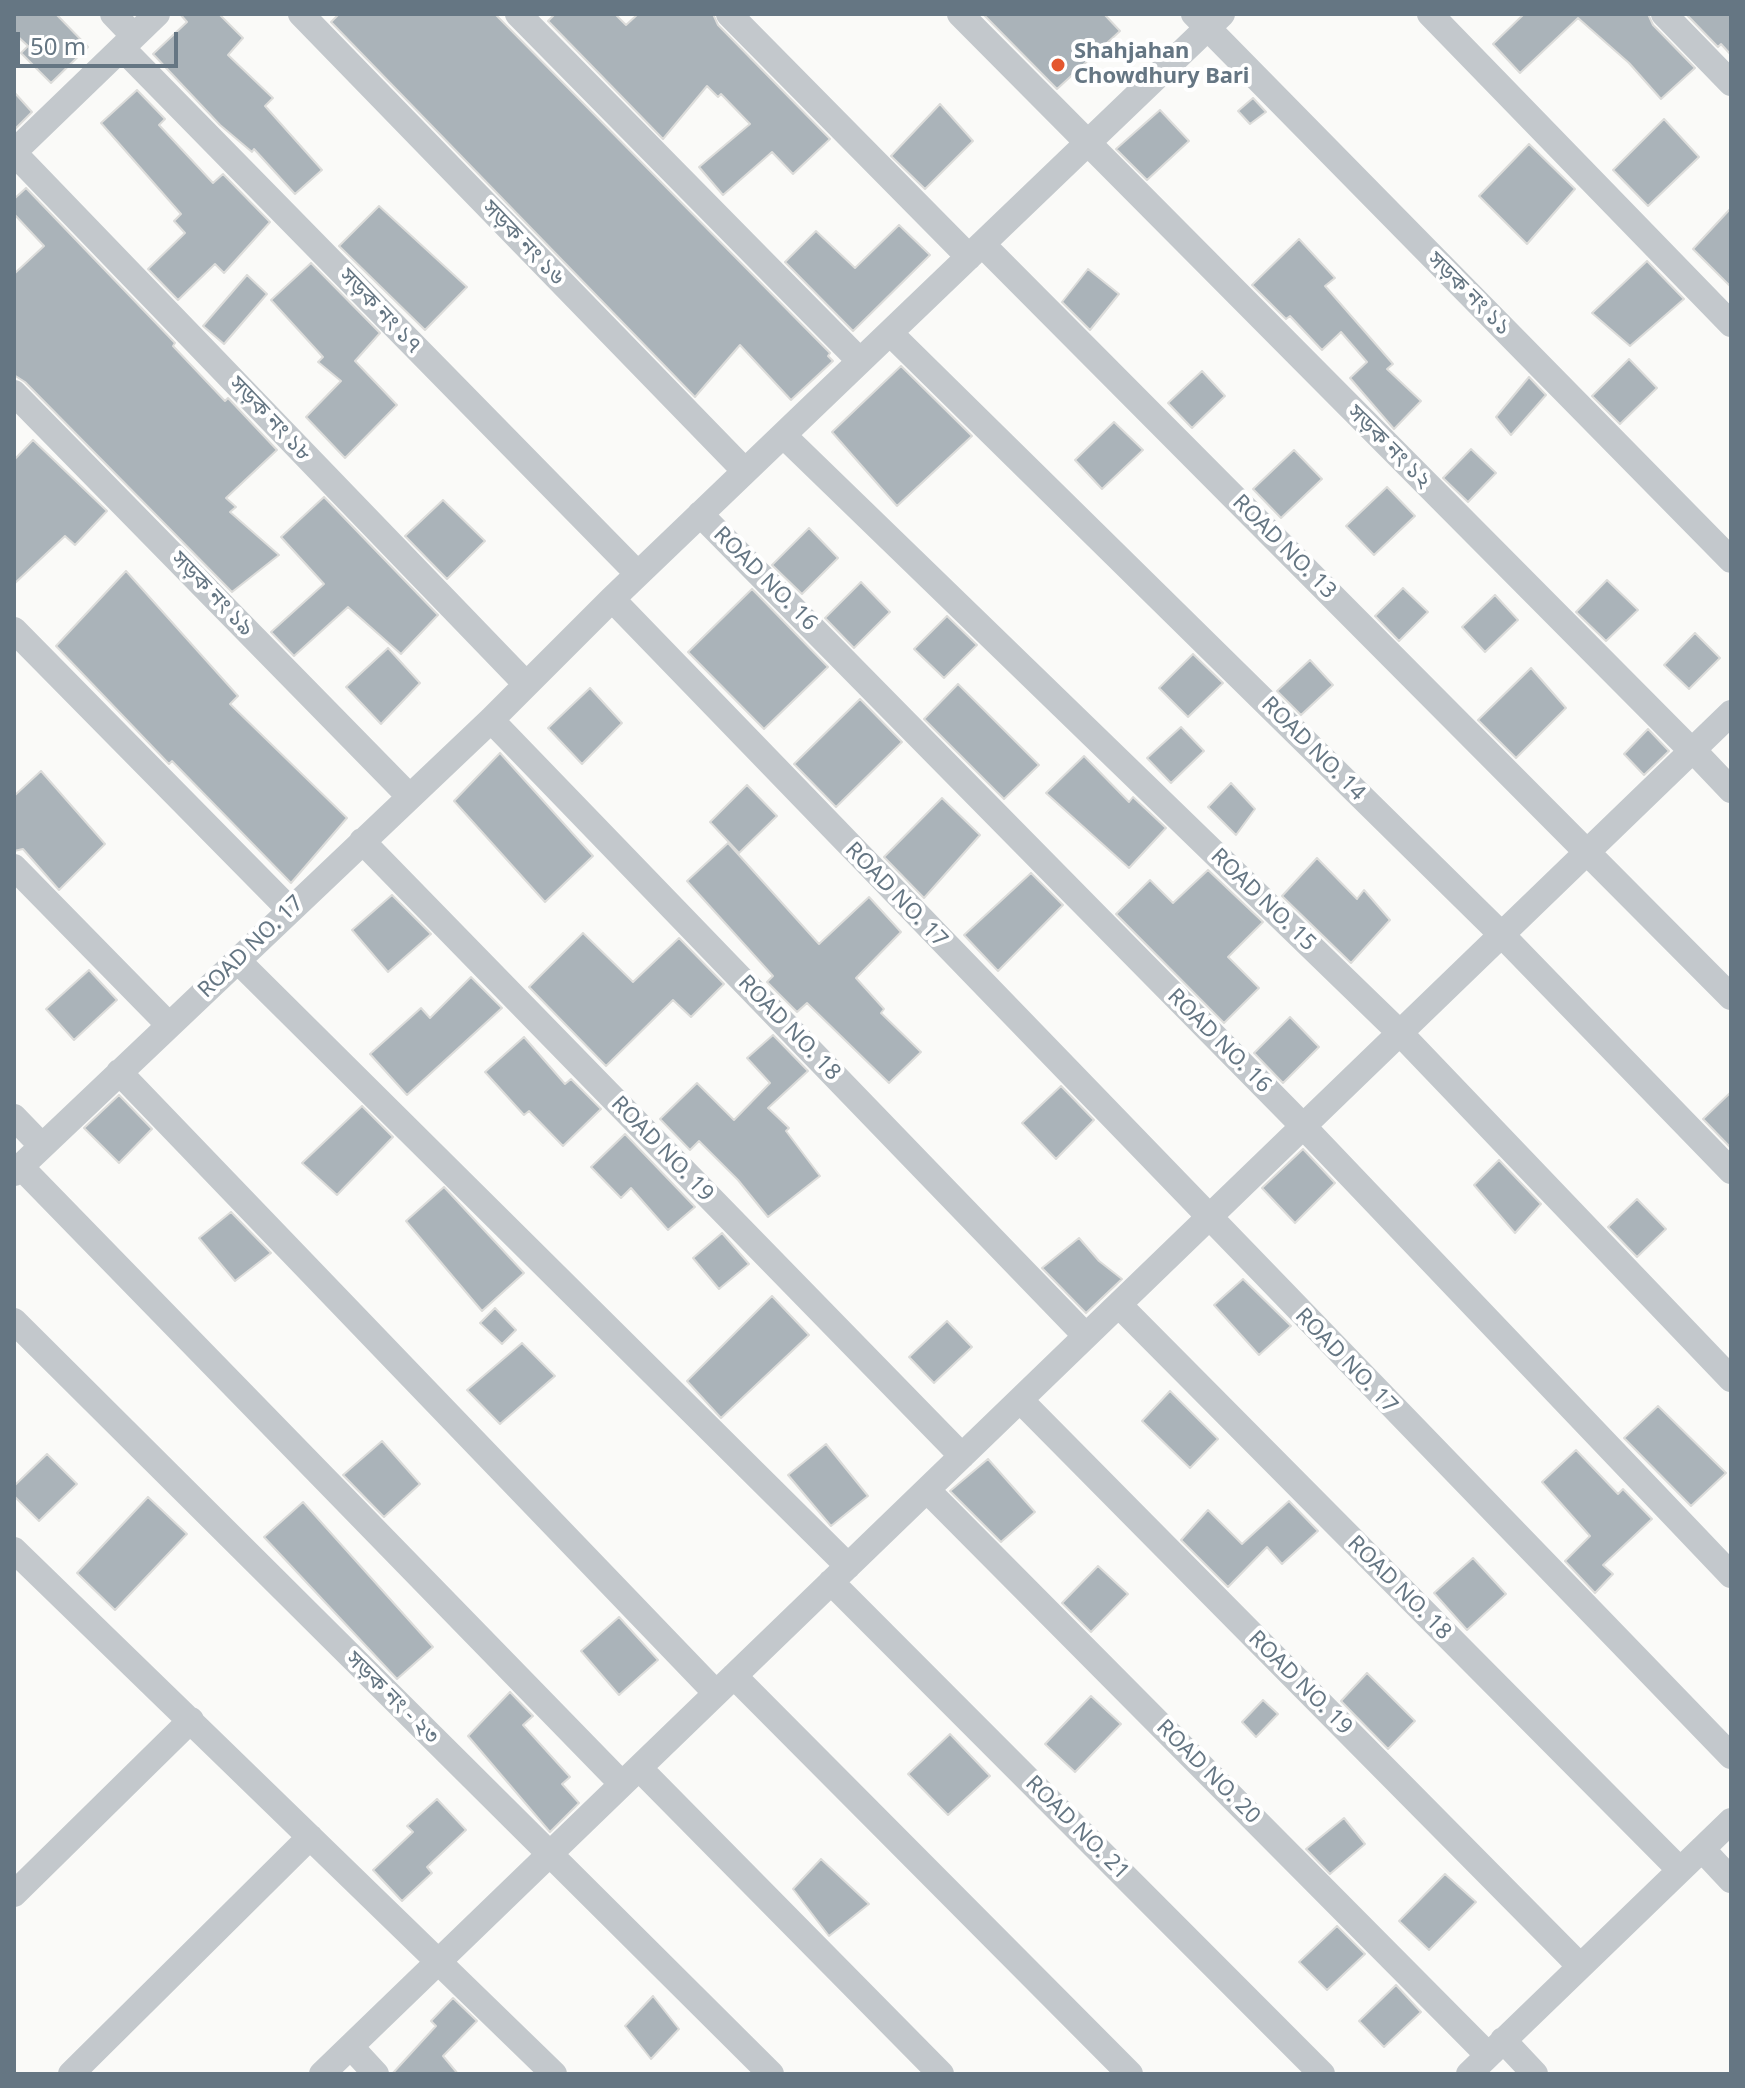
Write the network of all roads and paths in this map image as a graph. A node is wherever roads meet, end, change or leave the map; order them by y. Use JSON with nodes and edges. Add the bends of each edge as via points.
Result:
{"nodes":[{"id":1,"x":113,"y":14,"type":"edge"},
{"id":2,"x":157,"y":14,"type":"edge"},
{"id":3,"x":301,"y":14,"type":"edge"},
{"id":4,"x":518,"y":14,"type":"edge"},
{"id":5,"x":729,"y":14,"type":"edge"},
{"id":6,"x":960,"y":14,"type":"edge"},
{"id":7,"x":1430,"y":14,"type":"edge"},
{"id":8,"x":1664,"y":14,"type":"edge"},
{"id":9,"x":1208,"y":19,"type":"edge"},
{"id":10,"x":128,"y":42,"type":"junction"},
{"id":11,"x":1731,"y":83,"type":"edge"},
{"id":12,"x":1087,"y":144,"type":"junction"},
{"id":13,"x":14,"y":153,"type":"edge"},
{"id":14,"x":976,"y":250,"type":"junction"},
{"id":15,"x":1731,"y":324,"type":"edge"},
{"id":16,"x":890,"y":333,"type":"junction"},
{"id":17,"x":860,"y":361,"type":"junction"},
{"id":18,"x":18,"y":403,"type":"edge"},
{"id":19,"x":783,"y":435,"type":"junction"},
{"id":20,"x":745,"y":471,"type":"junction"},
{"id":21,"x":700,"y":514,"type":"junction"},
{"id":22,"x":1731,"y":560,"type":"edge"},
{"id":23,"x":638,"y":574,"type":"junction"},
{"id":24,"x":612,"y":599,"type":"junction"},
{"id":25,"x":14,"y":630,"type":"edge"},
{"id":26,"x":526,"y":684,"type":"junction"},
{"id":27,"x":1731,"y":713,"type":"edge"},
{"id":28,"x":491,"y":720,"type":"junction"},
{"id":29,"x":1692,"y":750,"type":"junction"},
{"id":30,"x":1731,"y":790,"type":"edge"},
{"id":31,"x":409,"y":796,"type":"junction"},
{"id":32,"x":362,"y":841,"type":"junction"},
{"id":33,"x":1585,"y":850,"type":"junction"},
{"id":34,"x":14,"y":867,"type":"edge"},
{"id":35,"x":290,"y":910,"type":"junction"},
{"id":36,"x":1502,"y":935,"type":"junction"},
{"id":37,"x":237,"y":960,"type":"junction"},
{"id":38,"x":1731,"y":997,"type":"edge"},
{"id":39,"x":169,"y":1025,"type":"junction"},
{"id":40,"x":1399,"y":1032,"type":"junction"},
{"id":41,"x":119,"y":1072,"type":"junction"},
{"id":42,"x":14,"y":1117,"type":"edge"},
{"id":43,"x":1303,"y":1126,"type":"junction"},
{"id":44,"x":42,"y":1146,"type":"junction"},
{"id":45,"x":17,"y":1169,"type":"edge"},
{"id":46,"x":1731,"y":1171,"type":"edge"},
{"id":47,"x":1207,"y":1218,"type":"junction"},
{"id":48,"x":1119,"y":1305,"type":"junction"},
{"id":49,"x":14,"y":1321,"type":"edge"},
{"id":50,"x":1086,"y":1336,"type":"junction"},
{"id":51,"x":1731,"y":1379,"type":"edge"},
{"id":52,"x":1020,"y":1400,"type":"junction"},
{"id":53,"x":962,"y":1456,"type":"junction"},
{"id":54,"x":927,"y":1490,"type":"junction"},
{"id":55,"x":14,"y":1550,"type":"edge"},
{"id":56,"x":840,"y":1574,"type":"junction"},
{"id":57,"x":1731,"y":1575,"type":"edge"},
{"id":58,"x":725,"y":1685,"type":"junction"},
{"id":59,"x":191,"y":1720,"type":"junction"},
{"id":60,"x":1731,"y":1756,"type":"edge"},
{"id":61,"x":631,"y":1776,"type":"junction"},
{"id":62,"x":1731,"y":1821,"type":"edge"},
{"id":63,"x":310,"y":1837,"type":"junction"},
{"id":64,"x":1702,"y":1849,"type":"junction"},
{"id":65,"x":549,"y":1855,"type":"junction"},
{"id":66,"x":1680,"y":1870,"type":"junction"},
{"id":67,"x":1731,"y":1880,"type":"edge"},
{"id":68,"x":14,"y":1894,"type":"edge"},
{"id":69,"x":439,"y":1961,"type":"junction"},
{"id":70,"x":1580,"y":1966,"type":"junction"},
{"id":71,"x":351,"y":2047,"type":"junction"},
{"id":72,"x":1496,"y":2048,"type":"junction"},
{"id":73,"x":71,"y":2074,"type":"edge"},
{"id":74,"x":322,"y":2074,"type":"edge"},
{"id":75,"x":376,"y":2074,"type":"edge"},
{"id":76,"x":554,"y":2074,"type":"edge"},
{"id":77,"x":771,"y":2074,"type":"edge"},
{"id":78,"x":941,"y":2074,"type":"edge"},
{"id":79,"x":1130,"y":2074,"type":"edge"},
{"id":80,"x":1322,"y":2074,"type":"edge"},
{"id":81,"x":1469,"y":2074,"type":"edge"},
{"id":82,"x":1535,"y":2074,"type":"edge"}],
"edges":[{"from":1,"to":10,"type":"street","name":"সড়ক নং ১৭"},
{"from":2,"to":10,"type":"street"},
{"from":3,"to":20,"type":"street","name":"সড়ক নং ১৬"},
{"from":4,"to":17,"type":"street"},
{"from":5,"to":14,"type":"street","name":"ROAD NO. 13"},
{"from":6,"to":12,"type":"street","name":"সড়ক নং ১২"},
{"from":7,"to":15,"type":"street"},
{"from":8,"to":11,"type":"street"},
{"from":9,"to":12,"type":"street"},
{"from":9,"to":22,"type":"street","name":"সড়ক নং ১১"},
{"from":10,"to":13,"type":"street"},
{"from":10,"to":23,"type":"street","name":"সড়ক নং ১৭"},
{"from":12,"to":14,"type":"street"},
{"from":12,"to":29,"type":"street","name":"সড়ক নং ১২"},
{"from":13,"to":26,"type":"street","name":"সড়ক নং ১৮"},
{"from":14,"to":16,"type":"street"},
{"from":14,"to":33,"type":"street","name":"ROAD NO. 13"},
{"from":16,"to":17,"type":"street"},
{"from":16,"to":36,"type":"street","name":"ROAD NO. 14"},
{"from":17,"to":19,"type":"street"},
{"from":18,"to":31,"type":"street","name":"সড়ক নং ১৯"},
{"from":19,"to":20,"type":"street"},
{"from":19,"to":40,"type":"street","name":"ROAD NO. 15"},
{"from":20,"to":21,"type":"street"},
{"from":21,"to":23,"type":"street"},
{"from":21,"to":43,"type":"street","name":"ROAD NO. 16"},
{"from":23,"to":24,"type":"street"},
{"from":24,"to":26,"type":"street","name":"ROAD NO. 17"},
{"from":24,"to":47,"type":"street","name":"ROAD NO. 17"},
{"from":25,"to":35,"type":"street"},
{"from":26,"to":28,"type":"street","name":"ROAD NO. 17"},
{"from":27,"to":29,"type":"street"},
{"from":28,"to":31,"type":"street","name":"ROAD NO. 17"},
{"from":28,"to":50,"type":"street","name":"ROAD NO. 18"},
{"from":29,"to":30,"type":"street","name":"সড়ক নং ১২"},
{"from":29,"to":33,"type":"street"},
{"from":31,"to":32,"type":"street","name":"ROAD NO. 17"},
{"from":32,"to":35,"type":"street","name":"ROAD NO. 17"},
{"from":32,"to":53,"type":"street","name":"ROAD NO. 19"},
{"from":33,"to":36,"type":"street"},
{"from":33,"to":38,"type":"street","name":"ROAD NO. 13"},
{"from":34,"to":39,"type":"street"},
{"from":35,"to":37,"type":"street","name":"ROAD NO. 17"},
{"from":36,"to":40,"type":"street"},
{"from":36,"to":46,"type":"street","name":"ROAD NO. 14"},
{"from":37,"to":39,"type":"street","name":"ROAD NO. 17"},
{"from":37,"to":56,"type":"street","name":"ROAD NO. 21"},
{"from":39,"to":41,"type":"street","name":"ROAD NO. 17"},
{"from":40,"to":43,"type":"street"},
{"from":40,"to":51,"type":"street","name":"ROAD NO. 15"},
{"from":41,"to":44,"type":"street","name":"ROAD NO. 17"},
{"from":41,"to":58,"type":"street"},
{"from":42,"to":44,"type":"street"},
{"from":43,"to":47,"type":"street"},
{"from":43,"to":57,"type":"street","name":"ROAD NO. 16"},
{"from":44,"to":45,"type":"street","name":"ROAD NO. 17"},
{"from":45,"to":61,"type":"street"},
{"from":47,"to":48,"type":"street"},
{"from":47,"to":60,"type":"street","name":"ROAD NO. 17"},
{"from":48,"to":50,"type":"street"},
{"from":48,"to":66,"type":"street","name":"ROAD NO. 18"},
{"from":49,"to":65,"type":"street","name":"সড়ক নং - ২৩"},
{"from":50,"to":52,"type":"street"},
{"from":52,"to":53,"type":"street"},
{"from":52,"to":70,"type":"street","name":"ROAD NO. 19"},
{"from":53,"to":54,"type":"street"},
{"from":54,"to":56,"type":"street"},
{"from":54,"to":72,"type":"street","name":"ROAD NO. 20"},
{"from":55,"to":59,"type":"street"},
{"from":56,"to":58,"type":"street"},
{"from":56,"to":80,"type":"street","name":"ROAD NO. 21"},
{"from":58,"to":61,"type":"street"},
{"from":58,"to":79,"type":"street"},
{"from":59,"to":63,"type":"street"},
{"from":59,"to":68,"type":"street"},
{"from":61,"to":65,"type":"street"},
{"from":61,"to":78,"type":"street"},
{"from":62,"to":64,"type":"street"},
{"from":63,"to":69,"type":"street"},
{"from":63,"to":73,"type":"street"},
{"from":64,"to":66,"type":"street"},
{"from":64,"to":67,"type":"street"},
{"from":65,"to":69,"type":"street"},
{"from":65,"to":77,"type":"street","name":"সড়ক নং - ২৩"},
{"from":66,"to":70,"type":"street"},
{"from":69,"to":71,"type":"street"},
{"from":69,"to":76,"type":"street"},
{"from":70,"to":72,"type":"street"},
{"from":71,"to":74,"type":"street"},
{"from":71,"to":75,"type":"street"},
{"from":72,"to":81,"type":"street"},
{"from":72,"to":82,"type":"street","name":"ROAD NO. 20"}]}
